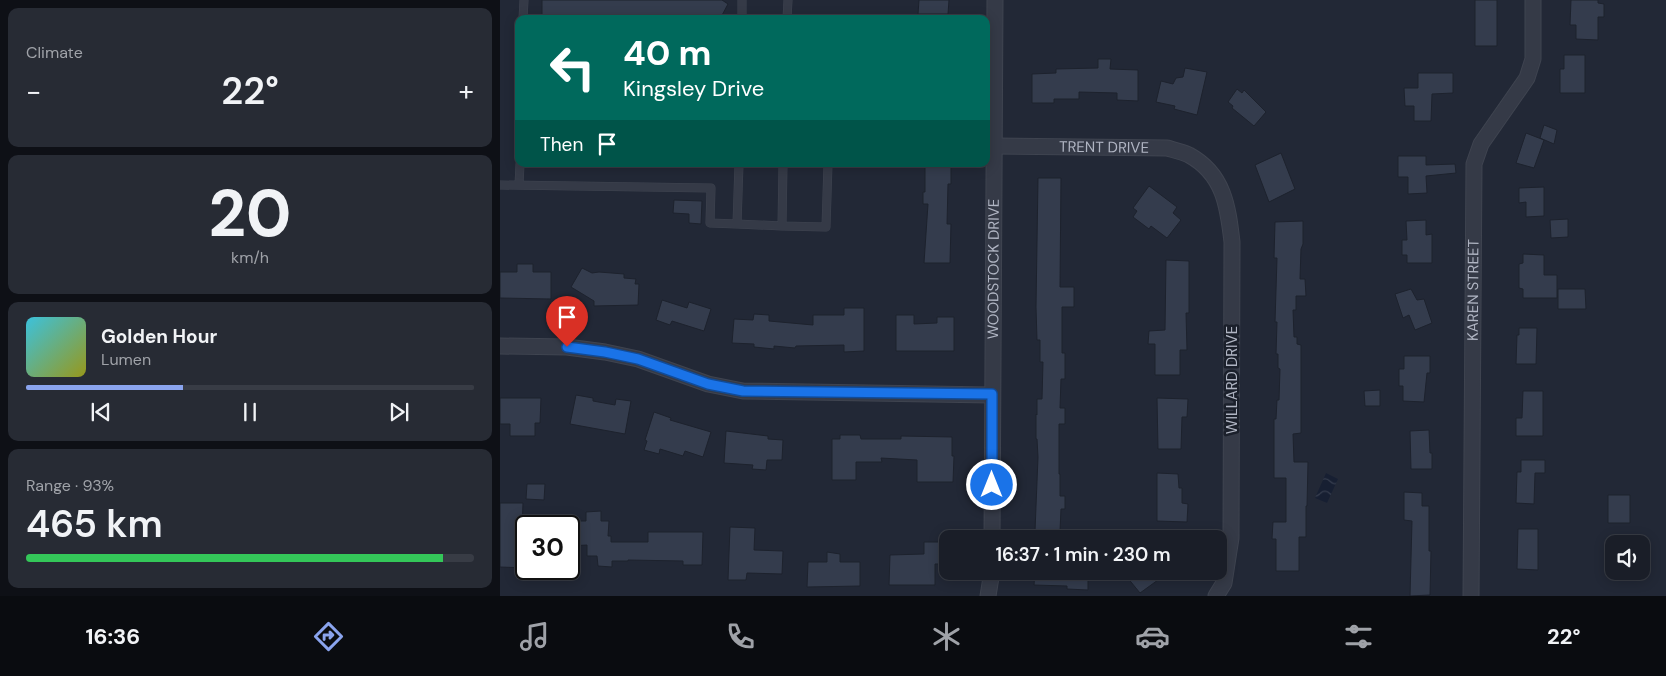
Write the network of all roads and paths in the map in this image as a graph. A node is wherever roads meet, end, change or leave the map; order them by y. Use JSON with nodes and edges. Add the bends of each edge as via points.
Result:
{"nodes":[{"id":1,"x":524,"y":0,"type":"edge"},
{"id":2,"x":742,"y":0,"type":"edge"},
{"id":3,"x":788,"y":0,"type":"edge"},
{"id":4,"x":995,"y":0,"type":"edge"},
{"id":5,"x":1533,"y":0,"type":"edge"},
{"id":6,"x":523,"y":15,"type":"edge"},
{"id":7,"x":742,"y":15,"type":"edge"},
{"id":8,"x":787,"y":15,"type":"edge"},
{"id":9,"x":995,"y":146,"type":"junction"},
{"id":10,"x":520,"y":167,"type":"edge"},
{"id":11,"x":738,"y":167,"type":"edge"},
{"id":12,"x":783,"y":167,"type":"edge"},
{"id":13,"x":828,"y":167,"type":"edge"},
{"id":14,"x":1206,"y":168,"type":"joint"},
{"id":15,"x":500,"y":184,"type":"edge"},
{"id":16,"x":520,"y":185,"type":"junction"},
{"id":17,"x":737,"y":224,"type":"junction"},
{"id":18,"x":782,"y":226,"type":"junction"},
{"id":19,"x":500,"y":346,"type":"edge"},
{"id":20,"x":992,"y":394,"type":"junction"},
{"id":21,"x":992,"y":530,"type":"edge"},
{"id":22,"x":991,"y":580,"type":"edge"},
{"id":23,"x":988,"y":596,"type":"edge"},
{"id":24,"x":1216,"y":596,"type":"edge"},
{"id":25,"x":1471,"y":596,"type":"edge"}],
"edges":[{"from":1,"to":6,"type":"lane"},
{"from":2,"to":7,"type":"lane"},
{"from":3,"to":8,"type":"lane"},
{"from":4,"to":9,"type":"street","name":"WOODSTOCK DRIVE"},
{"from":5,"to":25,"type":"street","name":"KAREN STREET","via":[[1532,59],[1527,78],[1481,144],[1474,164]]},
{"from":9,"to":14,"type":"street","name":"TRENT DRIVE","via":[[1167,148],[1189,155]]},
{"from":9,"to":20,"type":"street","name":"WOODSTOCK DRIVE"},
{"from":10,"to":16,"type":"lane"},
{"from":11,"to":17,"type":"lane"},
{"from":12,"to":18,"type":"lane"},
{"from":13,"to":18,"type":"lane","via":[[826,227]]},
{"from":14,"to":24,"type":"street","name":"WILLARD DRIVE","via":[[1219,185],[1228,207],[1232,242],[1230,538],[1224,583]]},
{"from":15,"to":16,"type":"lane"},
{"from":16,"to":17,"type":"lane","via":[[711,188],[710,224]]},
{"from":17,"to":18,"type":"lane"},
{"from":19,"to":20,"type":"street","via":[[567,347],[605,352],[638,359],[708,384],[743,391]]},
{"from":20,"to":21,"type":"street","name":"WOODSTOCK DRIVE"},
{"from":22,"to":23,"type":"street"}]}
